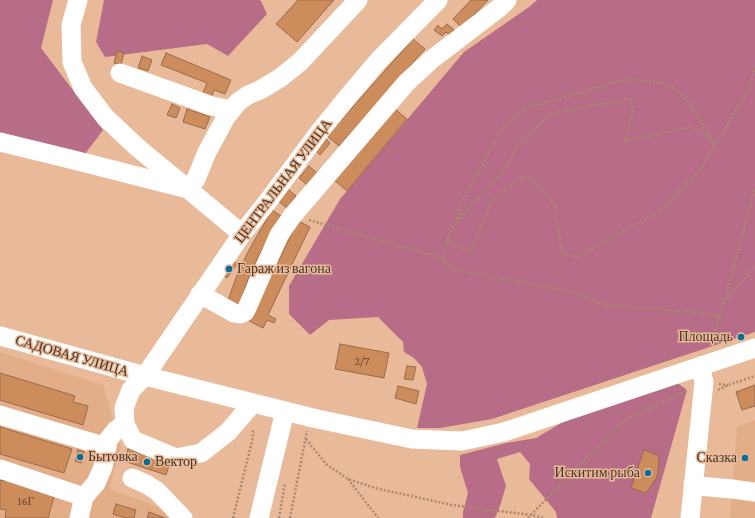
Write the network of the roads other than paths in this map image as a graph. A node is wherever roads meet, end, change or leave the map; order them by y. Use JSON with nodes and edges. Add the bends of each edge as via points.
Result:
{"nodes":[{"id":1,"x":78,"y":0,"type":"edge"},
{"id":2,"x":358,"y":0,"type":"edge"},
{"id":3,"x":438,"y":0,"type":"edge"},
{"id":4,"x":507,"y":0,"type":"edge"},
{"id":5,"x":120,"y":72,"type":"dead end"},
{"id":6,"x":232,"y":110,"type":"junction"},
{"id":7,"x":0,"y":142,"type":"edge"},
{"id":8,"x":188,"y":189,"type":"junction"},
{"id":9,"x":242,"y":234,"type":"junction"},
{"id":10,"x":200,"y":294,"type":"junction"},
{"id":11,"x":0,"y":336,"type":"edge"},
{"id":12,"x":755,"y":348,"type":"edge"},
{"id":13,"x":702,"y":374,"type":"junction"},
{"id":14,"x":145,"y":376,"type":"junction"},
{"id":15,"x":248,"y":410,"type":"junction"},
{"id":16,"x":285,"y":411,"type":"junction"},
{"id":17,"x":0,"y":415,"type":"edge"},
{"id":18,"x":125,"y":424,"type":"junction"},
{"id":19,"x":107,"y":447,"type":"junction"},
{"id":20,"x":0,"y":469,"type":"edge"},
{"id":21,"x":132,"y":478,"type":"dead end"},
{"id":22,"x":694,"y":484,"type":"junction"},
{"id":23,"x":755,"y":492,"type":"edge"},
{"id":24,"x":84,"y":497,"type":"junction"},
{"id":25,"x":79,"y":518,"type":"edge"},
{"id":26,"x":183,"y":518,"type":"edge"},
{"id":27,"x":259,"y":518,"type":"edge"},
{"id":28,"x":690,"y":518,"type":"edge"}],
"edges":[{"from":1,"to":8,"type":"street","via":[[71,25],[72,62],[83,88],[105,117]]},
{"from":2,"to":6,"type":"street","via":[[300,62],[280,78],[238,102]]},
{"from":3,"to":9,"type":"street","name":"ЦЕНТРАЛЬНАЯ УЛИЦА","via":[[379,60],[351,93]]},
{"from":4,"to":10,"type":"street","via":[[406,82],[293,215],[279,235],[245,312],[234,313]]},
{"from":5,"to":6,"type":"street","via":[[212,106]]},
{"from":6,"to":8,"type":"street","via":[[207,152],[196,179]]},
{"from":7,"to":8,"type":"street"},
{"from":8,"to":9,"type":"street"},
{"from":9,"to":10,"type":"street","name":"ЦЕНТРАЛЬНАЯ УЛИЦА"},
{"from":10,"to":14,"type":"street","name":"ЦЕНТРАЛЬНАЯ УЛИЦА"},
{"from":11,"to":14,"type":"street","name":"САДОВАЯ УЛИЦА"},
{"from":12,"to":13,"type":"street","name":"САДОВАЯ УЛИЦА"},
{"from":13,"to":16,"type":"street","name":"САДОВАЯ УЛИЦА","via":[[504,432],[462,440],[412,440]]},
{"from":13,"to":22,"type":"street"},
{"from":14,"to":15,"type":"street","name":"САДОВАЯ УЛИЦА"},
{"from":14,"to":18,"type":"street","name":"ЦЕНТРАЛЬНАЯ УЛИЦА","via":[[131,390],[124,408]]},
{"from":15,"to":16,"type":"street","name":"САДОВАЯ УЛИЦА"},
{"from":15,"to":18,"type":"street","via":[[228,432],[201,453],[176,458],[133,440]]},
{"from":16,"to":27,"type":"street"},
{"from":17,"to":19,"type":"street"},
{"from":18,"to":19,"type":"street","via":[[108,440]]},
{"from":19,"to":24,"type":"street","via":[[103,467],[96,483]]},
{"from":20,"to":24,"type":"street"},
{"from":21,"to":26,"type":"street","via":[[156,491]]},
{"from":22,"to":23,"type":"street"},
{"from":22,"to":28,"type":"street"},
{"from":24,"to":25,"type":"street"}]}
